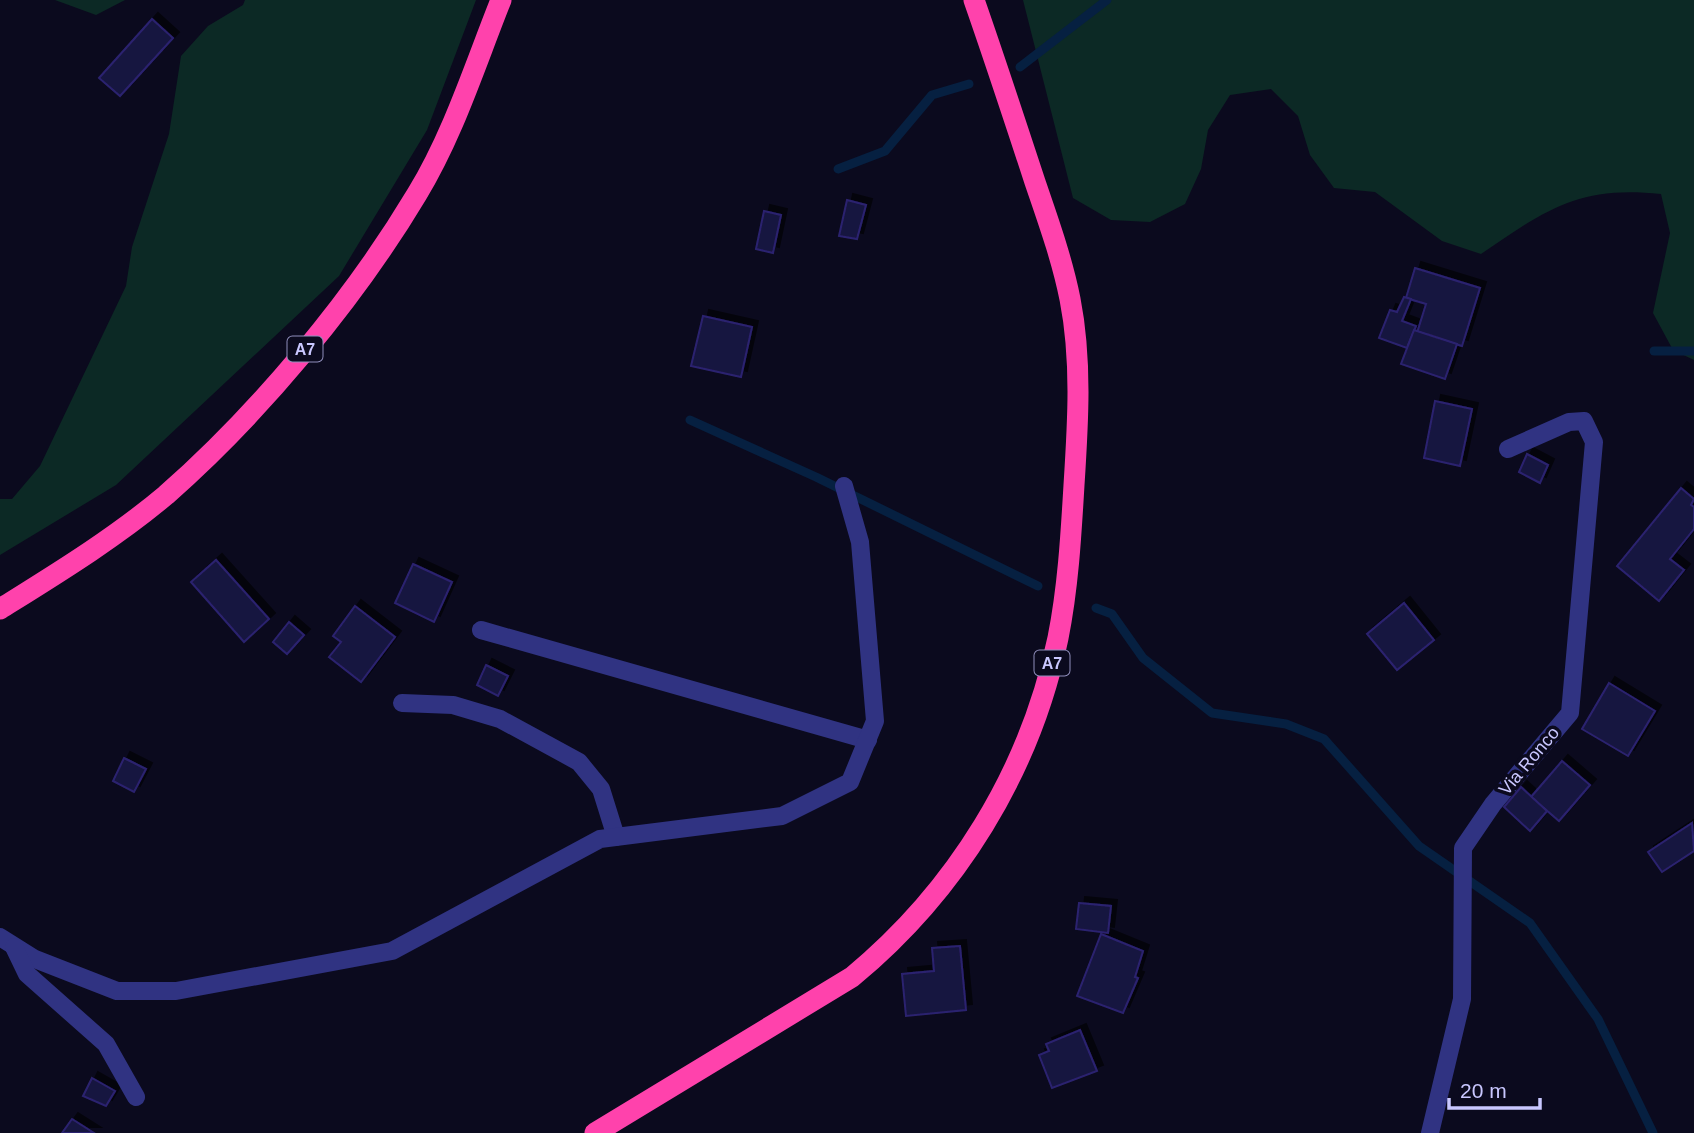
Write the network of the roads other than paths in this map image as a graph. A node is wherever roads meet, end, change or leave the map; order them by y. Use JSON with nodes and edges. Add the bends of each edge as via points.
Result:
{"nodes":[{"id":1,"x":501,"y":0,"type":"edge"},
{"id":2,"x":974,"y":0,"type":"edge"},
{"id":3,"x":1508,"y":449,"type":"dead end"},
{"id":4,"x":844,"y":486,"type":"dead end"},
{"id":5,"x":0,"y":609,"type":"edge"},
{"id":6,"x":481,"y":630,"type":"dead end"},
{"id":7,"x":402,"y":703,"type":"dead end"},
{"id":8,"x":868,"y":740,"type":"junction"},
{"id":9,"x":616,"y":837,"type":"junction"},
{"id":10,"x":7,"y":941,"type":"edge"},
{"id":11,"x":136,"y":1097,"type":"dead end"},
{"id":12,"x":595,"y":1133,"type":"edge"},
{"id":13,"x":1430,"y":1133,"type":"edge"}],
"edges":[{"from":1,"to":5,"type":"highway","number":"A7","via":[[418,193],[310,344],[165,495]]},
{"from":2,"to":12,"type":"highway","number":"A7","via":[[1062,265],[1075,336],[1078,412],[1070,554],[1048,681],[1008,785],[981,831],[946,880],[885,950],[852,977]]},
{"from":3,"to":13,"type":"street","name":"Via Ronco","via":[[1569,422],[1584,421],[1594,442],[1570,713],[1493,804],[1464,848],[1462,999]]},
{"from":4,"to":8,"type":"street","via":[[860,542],[876,721]]},
{"from":6,"to":8,"type":"street"},
{"from":7,"to":9,"type":"street","via":[[453,705],[500,719],[579,762],[601,789]]},
{"from":8,"to":9,"type":"street","via":[[850,782],[782,816]]},
{"from":9,"to":10,"type":"street","via":[[600,839],[391,951],[176,991],[117,991],[35,959]]},
{"from":10,"to":11,"type":"street","via":[[27,974],[106,1044]]}]}
